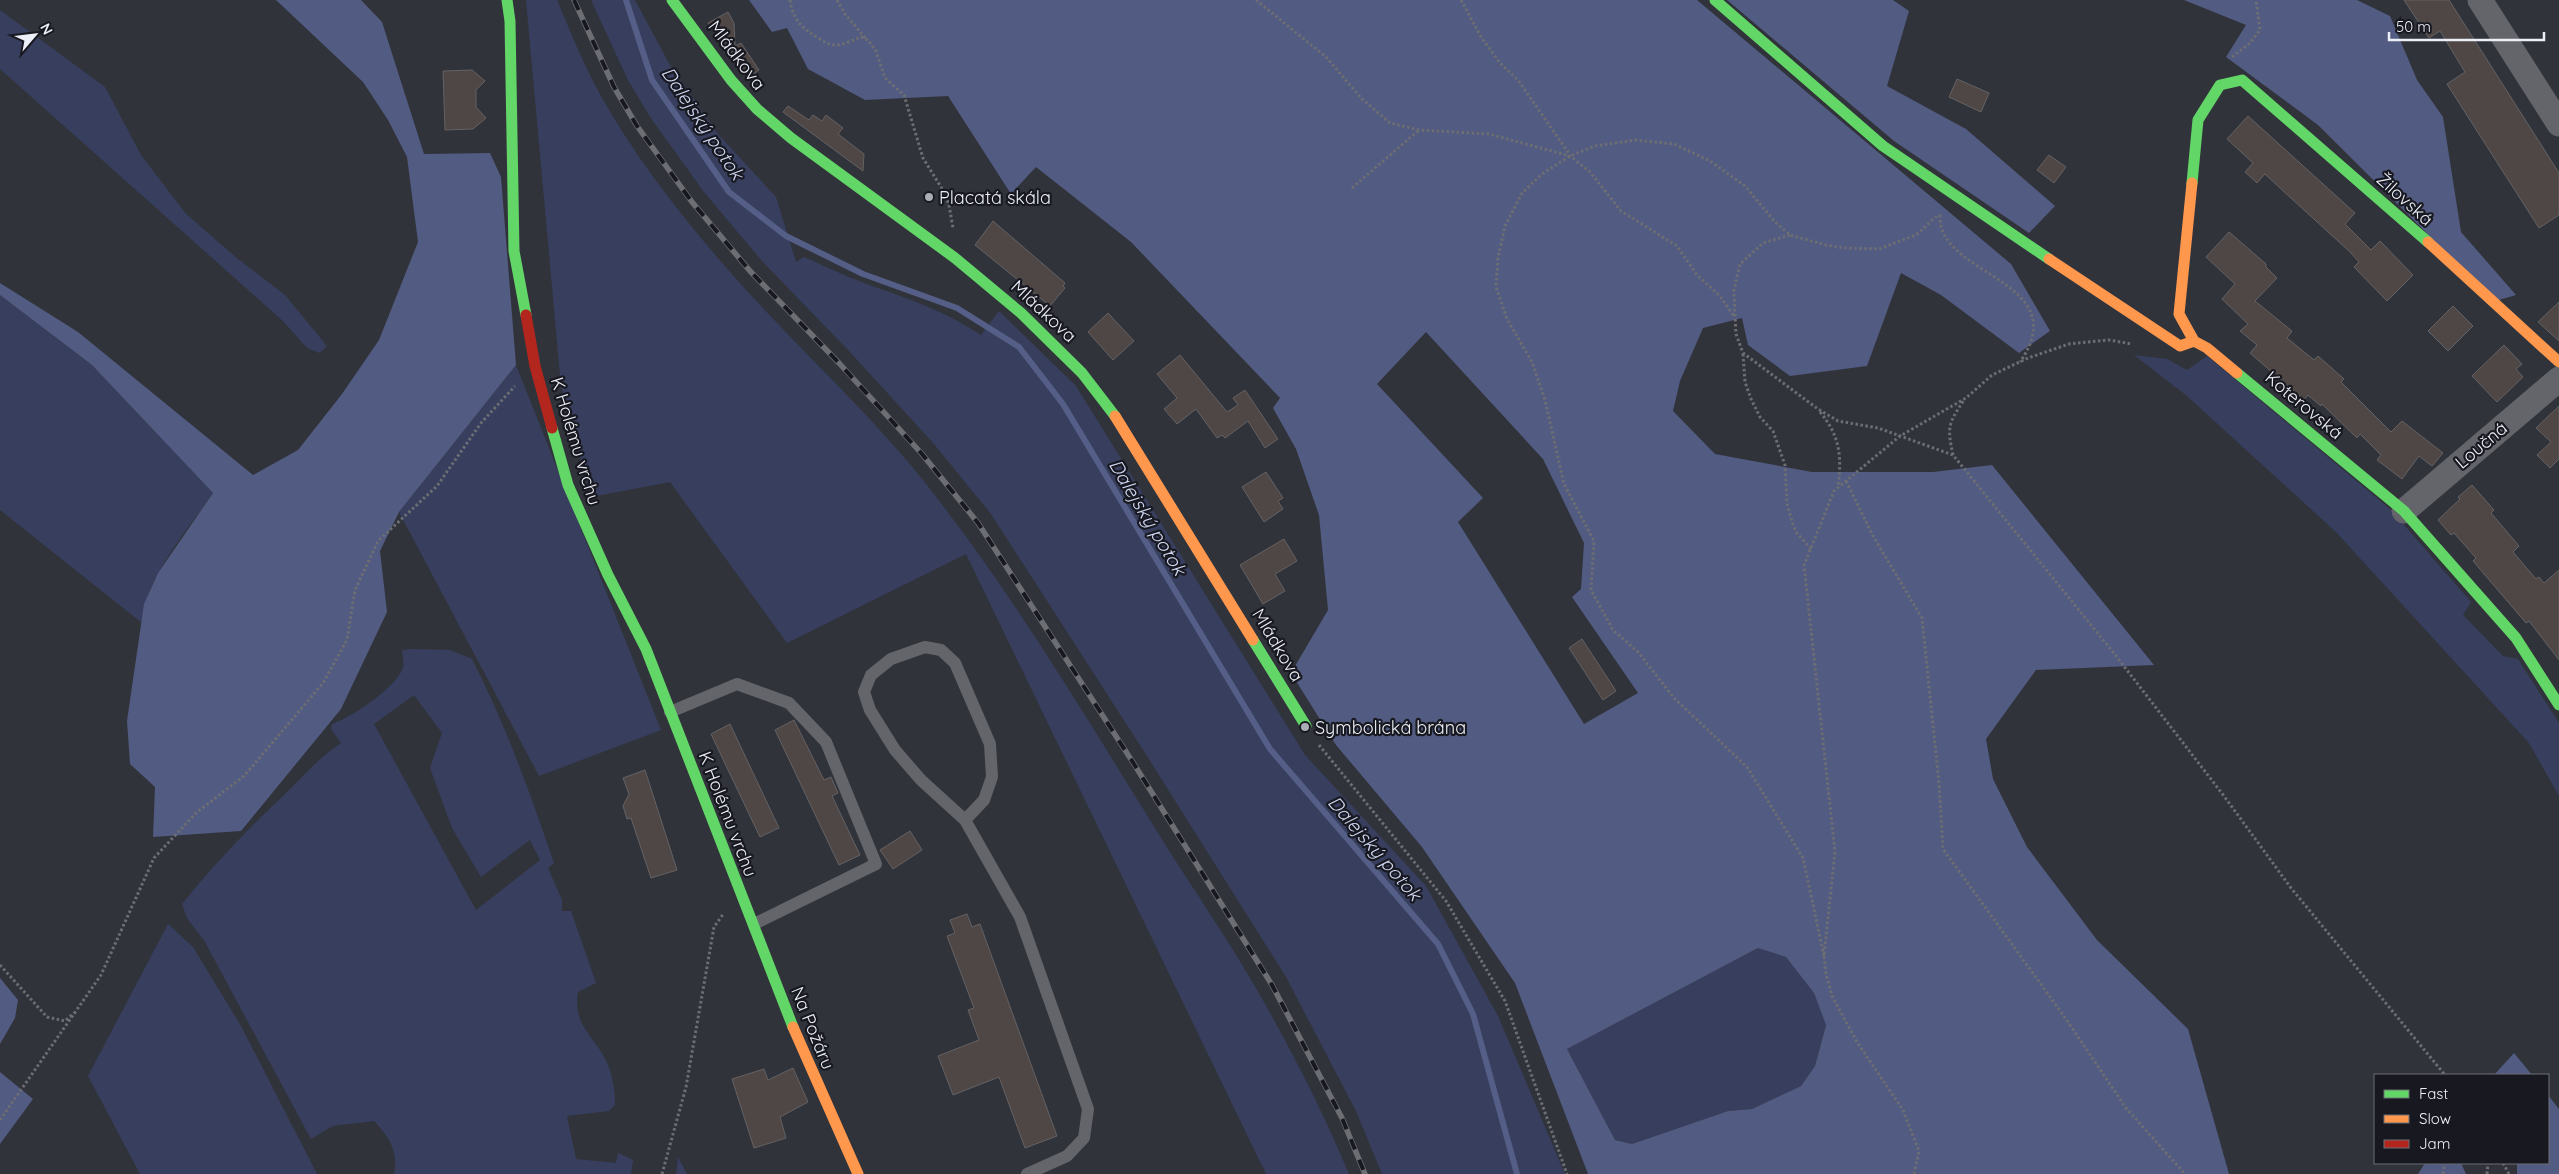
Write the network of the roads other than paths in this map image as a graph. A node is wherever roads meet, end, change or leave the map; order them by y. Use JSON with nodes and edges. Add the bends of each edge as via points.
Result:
{"nodes":[{"id":1,"x":507,"y":0,"type":"edge"},
{"id":2,"x":672,"y":0,"type":"edge"},
{"id":3,"x":1716,"y":0,"type":"edge"},
{"id":4,"x":2480,"y":0,"type":"edge"},
{"id":5,"x":2224,"y":84,"type":"joint"},
{"id":6,"x":2559,"y":124,"type":"edge"},
{"id":7,"x":2194,"y":341,"type":"junction"},
{"id":8,"x":2559,"y":362,"type":"edge"},
{"id":9,"x":2559,"y":379,"type":"edge"},
{"id":10,"x":2404,"y":511,"type":"junction"},
{"id":11,"x":2559,"y":705,"type":"edge"},
{"id":12,"x":670,"y":712,"type":"junction"},
{"id":13,"x":1306,"y":726,"type":"road end"},
{"id":14,"x":965,"y":820,"type":"junction"},
{"id":15,"x":740,"y":893,"type":"joint"},
{"id":16,"x":754,"y":924,"type":"junction"},
{"id":17,"x":858,"y":1174,"type":"edge"},
{"id":18,"x":1027,"y":1174,"type":"edge"}],
"edges":[{"from":1,"to":12,"type":"street","name":"K Holému vrchu","via":[[514,251],[535,366],[568,485],[608,576],[646,649]]},
{"from":2,"to":13,"type":"street","name":"Mládkova","via":[[739,93],[772,124],[948,252],[1019,309],[1081,370],[1109,406]]},
{"from":3,"to":7,"type":"street","via":[[1883,146],[2180,346]]},
{"from":4,"to":6,"type":"street"},
{"from":5,"to":7,"type":"street","name":"Koterovská","via":[[2198,120],[2178,314]]},
{"from":5,"to":8,"type":"street","name":"Žilovská","via":[[2242,80],[2378,197]]},
{"from":7,"to":10,"type":"street","name":"Koterovská","via":[[2207,348]]},
{"from":9,"to":10,"type":"street","name":"Loučná"},
{"from":10,"to":11,"type":"street","name":"Koterovská","via":[[2516,638]]},
{"from":12,"to":15,"type":"street","name":"K Holému vrchu"},
{"from":12,"to":16,"type":"lane","via":[[737,684],[789,703],[826,742],[876,864]]},
{"from":14,"to":14,"type":"lane","via":[[921,780],[895,750],[870,710],[864,692],[871,675],[891,659],[925,647],[941,650],[955,663],[990,744],[992,777],[984,800]]},
{"from":14,"to":18,"type":"lane","via":[[1020,917],[1088,1109],[1084,1138],[1067,1156]]},
{"from":15,"to":16,"type":"street","name":"Na Požáru"},
{"from":16,"to":17,"type":"street","name":"Na Požáru","via":[[799,1044]]}]}
